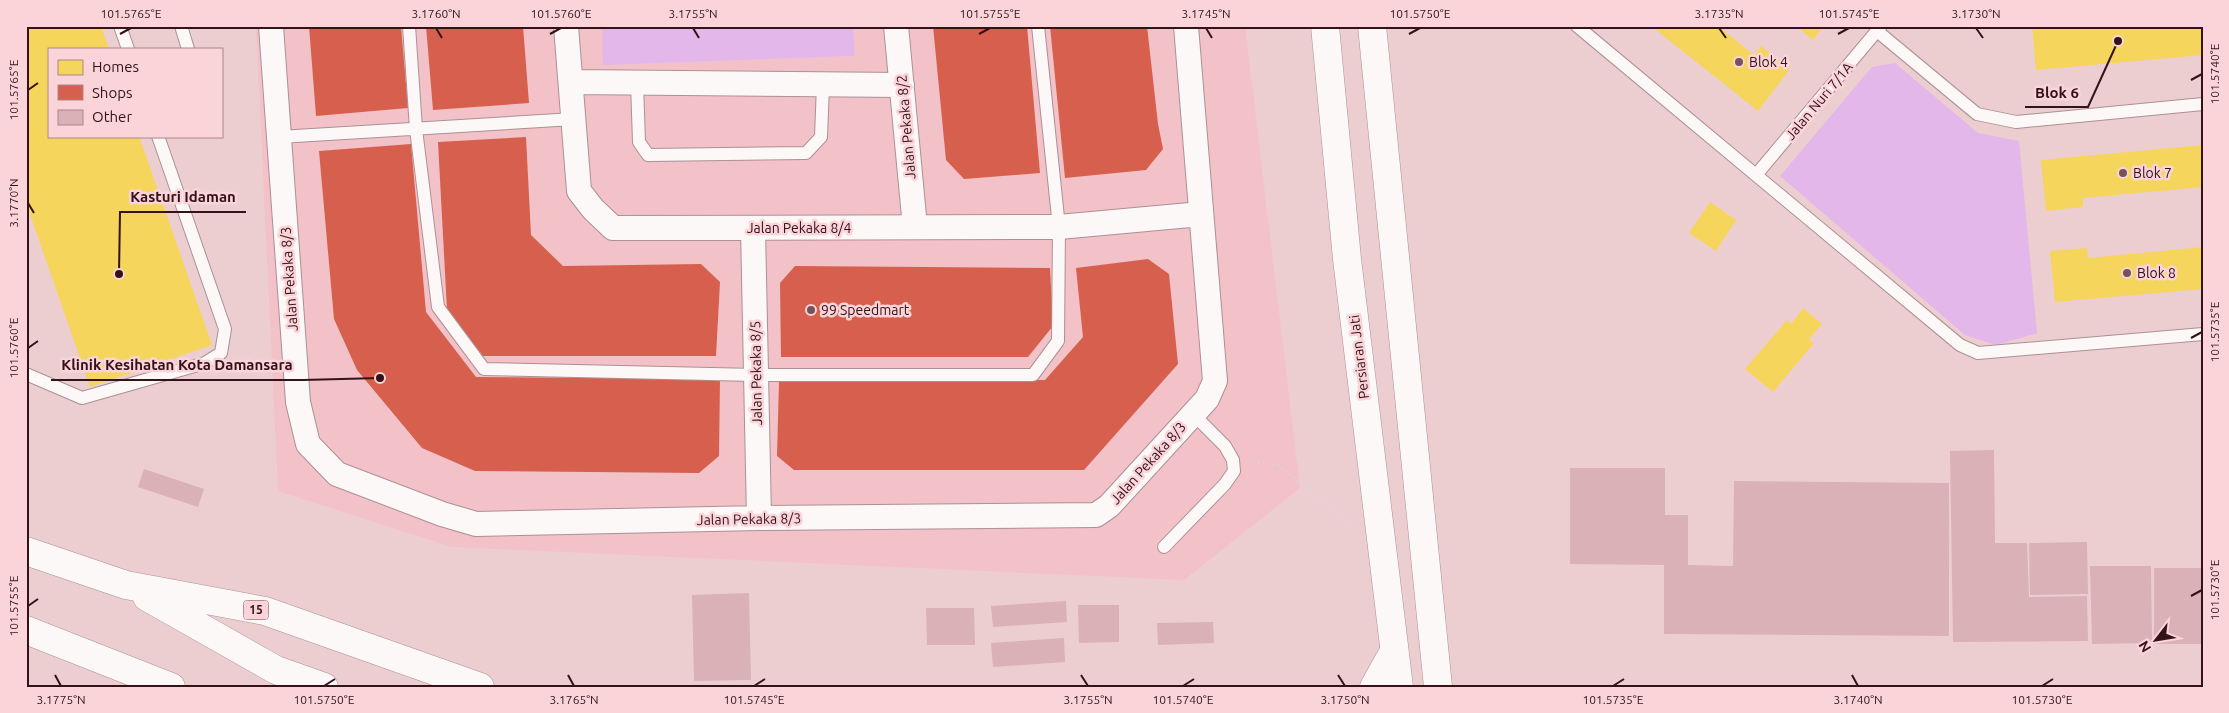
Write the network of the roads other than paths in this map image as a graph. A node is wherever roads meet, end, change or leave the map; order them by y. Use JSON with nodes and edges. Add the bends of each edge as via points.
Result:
{"nodes":[{"id":1,"x":120,"y":26,"type":"edge"},
{"id":2,"x":181,"y":26,"type":"edge"},
{"id":3,"x":270,"y":26,"type":"edge"},
{"id":4,"x":409,"y":26,"type":"edge"},
{"id":5,"x":566,"y":26,"type":"edge"},
{"id":6,"x":896,"y":26,"type":"edge"},
{"id":7,"x":1038,"y":26,"type":"edge"},
{"id":8,"x":1186,"y":26,"type":"edge"},
{"id":9,"x":1325,"y":26,"type":"edge"},
{"id":10,"x":1372,"y":26,"type":"edge"},
{"id":11,"x":1577,"y":26,"type":"edge"},
{"id":12,"x":1879,"y":29,"type":"edge"},
{"id":13,"x":128,"y":48,"type":"edge"},
{"id":14,"x":188,"y":48,"type":"edge"},
{"id":15,"x":571,"y":82,"type":"junction"},
{"id":16,"x":637,"y":83,"type":"junction"},
{"id":17,"x":823,"y":85,"type":"junction"},
{"id":18,"x":902,"y":85,"type":"junction"},
{"id":19,"x":2203,"y":104,"type":"edge"},
{"id":20,"x":574,"y":119,"type":"junction"},
{"id":21,"x":416,"y":129,"type":"junction"},
{"id":22,"x":279,"y":137,"type":"junction"},
{"id":23,"x":159,"y":138,"type":"edge"},
{"id":24,"x":1756,"y":176,"type":"junction"},
{"id":25,"x":1201,"y":214,"type":"junction"},
{"id":26,"x":915,"y":227,"type":"junction"},
{"id":27,"x":1059,"y":227,"type":"junction"},
{"id":28,"x":753,"y":228,"type":"junction"},
{"id":29,"x":2203,"y":334,"type":"edge"},
{"id":30,"x":26,"y":374,"type":"edge"},
{"id":31,"x":756,"y":376,"type":"junction"},
{"id":32,"x":1193,"y":414,"type":"junction"},
{"id":33,"x":759,"y":518,"type":"junction"},
{"id":34,"x":1164,"y":547,"type":"dead end"},
{"id":35,"x":26,"y":552,"type":"edge"},
{"id":36,"x":126,"y":585,"type":"junction"},
{"id":37,"x":26,"y":630,"type":"edge"},
{"id":38,"x":1394,"y":650,"type":"junction"},
{"id":39,"x":171,"y":687,"type":"edge"},
{"id":40,"x":324,"y":687,"type":"edge"},
{"id":41,"x":480,"y":687,"type":"edge"},
{"id":42,"x":1374,"y":687,"type":"edge"},
{"id":43,"x":1399,"y":687,"type":"edge"},
{"id":44,"x":1438,"y":687,"type":"edge"}],
"edges":[{"from":1,"to":13,"type":"lane"},
{"from":2,"to":14,"type":"lane"},
{"from":3,"to":22,"type":"street","name":"Jalan Pekaka 8/3"},
{"from":4,"to":21,"type":"lane"},
{"from":5,"to":15,"type":"street","name":"Jalan Pekaka 8/4"},
{"from":6,"to":18,"type":"street","name":"Jalan Pekaka 8/2"},
{"from":7,"to":27,"type":"lane"},
{"from":8,"to":25,"type":"street","name":"Jalan Pekaka 8/3"},
{"from":9,"to":38,"type":"main road","name":"Persiaran Jati","via":[[1347,259]]},
{"from":10,"to":44,"type":"main road"},
{"from":11,"to":24,"type":"lane"},
{"from":12,"to":19,"type":"lane","via":[[1977,114],[2016,122]]},
{"from":12,"to":24,"type":"lane","name":"Jalan Nuri 7/1A"},
{"from":15,"to":16,"type":"street"},
{"from":15,"to":20,"type":"street","name":"Jalan Pekaka 8/4"},
{"from":16,"to":17,"type":"street"},
{"from":16,"to":17,"type":"lane","via":[[639,142],[648,155],[806,153],[821,137]]},
{"from":17,"to":18,"type":"street"},
{"from":18,"to":26,"type":"street","name":"Jalan Pekaka 8/2"},
{"from":20,"to":21,"type":"lane"},
{"from":20,"to":28,"type":"street","name":"Jalan Pekaka 8/4","via":[[579,191],[613,228]]},
{"from":21,"to":22,"type":"lane"},
{"from":21,"to":31,"type":"lane","via":[[438,308],[484,369]]},
{"from":22,"to":33,"type":"street","name":"Jalan Pekaka 8/3","via":[[298,402],[308,444],[337,474],[476,524]]},
{"from":23,"to":30,"type":"lane","via":[[225,329],[221,353],[205,363],[82,398]]},
{"from":24,"to":29,"type":"lane","via":[[1960,345],[1978,353]]},
{"from":25,"to":27,"type":"street","name":"Jalan Pekaka 8/4"},
{"from":25,"to":32,"type":"street","name":"Jalan Pekaka 8/3","via":[[1215,381],[1207,399]]},
{"from":26,"to":27,"type":"street","name":"Jalan Pekaka 8/4"},
{"from":26,"to":28,"type":"street","name":"Jalan Pekaka 8/4"},
{"from":27,"to":31,"type":"lane","via":[[1058,341],[1032,375]]},
{"from":28,"to":31,"type":"street","name":"Jalan Pekaka 8/5"},
{"from":31,"to":33,"type":"street","name":"Jalan Pekaka 8/5"},
{"from":32,"to":33,"type":"street","name":"Jalan Pekaka 8/3","via":[[1109,506],[1096,515]]},
{"from":32,"to":34,"type":"lane","via":[[1224,446],[1233,460],[1234,471]]},
{"from":35,"to":36,"type":"main road","number":"15"},
{"from":36,"to":40,"type":"main road","via":[[276,670]]},
{"from":36,"to":41,"type":"main road","number":"15","via":[[265,611]]},
{"from":37,"to":39,"type":"main road"},
{"from":38,"to":42,"type":"main road"},
{"from":38,"to":43,"type":"main road","name":"Persiaran Jati"}]}
